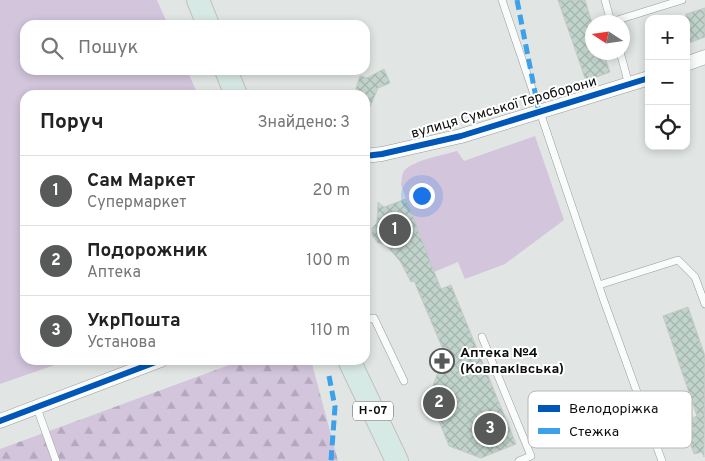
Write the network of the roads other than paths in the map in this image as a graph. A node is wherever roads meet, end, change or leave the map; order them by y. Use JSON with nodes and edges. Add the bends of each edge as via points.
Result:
{"nodes":[{"id":1,"x":198,"y":0,"type":"edge"},
{"id":2,"x":502,"y":0,"type":"edge"},
{"id":3,"x":605,"y":0,"type":"edge"},
{"id":4,"x":682,"y":0,"type":"edge"},
{"id":5,"x":609,"y":15,"type":"edge"},
{"id":6,"x":630,"y":16,"type":"edge"},
{"id":7,"x":206,"y":20,"type":"edge"},
{"id":8,"x":705,"y":57,"type":"edge"},
{"id":9,"x":622,"y":60,"type":"edge"},
{"id":10,"x":690,"y":63,"type":"edge"},
{"id":11,"x":228,"y":75,"type":"edge"},
{"id":12,"x":645,"y":79,"type":"edge"},
{"id":13,"x":629,"y":85,"type":"junction"},
{"id":14,"x":234,"y":90,"type":"edge"},
{"id":15,"x":539,"y":113,"type":"junction"},
{"id":16,"x":370,"y":155,"type":"edge"},
{"id":17,"x":599,"y":285,"type":"junction"},
{"id":18,"x":705,"y":304,"type":"edge"},
{"id":19,"x":370,"y":319,"type":"edge"},
{"id":20,"x":482,"y":337,"type":"dead end"},
{"id":21,"x":148,"y":365,"type":"edge"},
{"id":22,"x":351,"y":365,"type":"edge"},
{"id":23,"x":404,"y":381,"type":"dead end"},
{"id":24,"x":637,"y":391,"type":"edge"},
{"id":25,"x":37,"y":408,"type":"junction"},
{"id":26,"x":0,"y":421,"type":"edge"},
{"id":27,"x":657,"y":448,"type":"edge"},
{"id":28,"x":56,"y":461,"type":"edge"},
{"id":29,"x":397,"y":461,"type":"edge"},
{"id":30,"x":519,"y":461,"type":"edge"},
{"id":31,"x":662,"y":461,"type":"edge"}],
"edges":[{"from":1,"to":7,"type":"main road"},
{"from":2,"to":15,"type":"lane"},
{"from":3,"to":5,"type":"lane"},
{"from":4,"to":6,"type":"lane"},
{"from":8,"to":10,"type":"street"},
{"from":9,"to":13,"type":"lane"},
{"from":11,"to":14,"type":"main road"},
{"from":12,"to":13,"type":"street","name":"вулиця Сумської Тероборони"},
{"from":13,"to":15,"type":"street","name":"вулиця Сумської Тероборони"},
{"from":15,"to":16,"type":"street","name":"вулиця Сумської Тероборони","via":[[461,136]]},
{"from":15,"to":17,"type":"lane"},
{"from":17,"to":18,"type":"lane","via":[[678,260],[695,277]]},
{"from":17,"to":24,"type":"lane"},
{"from":19,"to":23,"type":"lane","via":[[374,318]]},
{"from":20,"to":30,"type":"lane","via":[[531,456]]},
{"from":21,"to":25,"type":"street"},
{"from":22,"to":29,"type":"main road","number":"Н-07"},
{"from":25,"to":26,"type":"street"},
{"from":25,"to":28,"type":"lane"},
{"from":27,"to":31,"type":"lane"}]}
